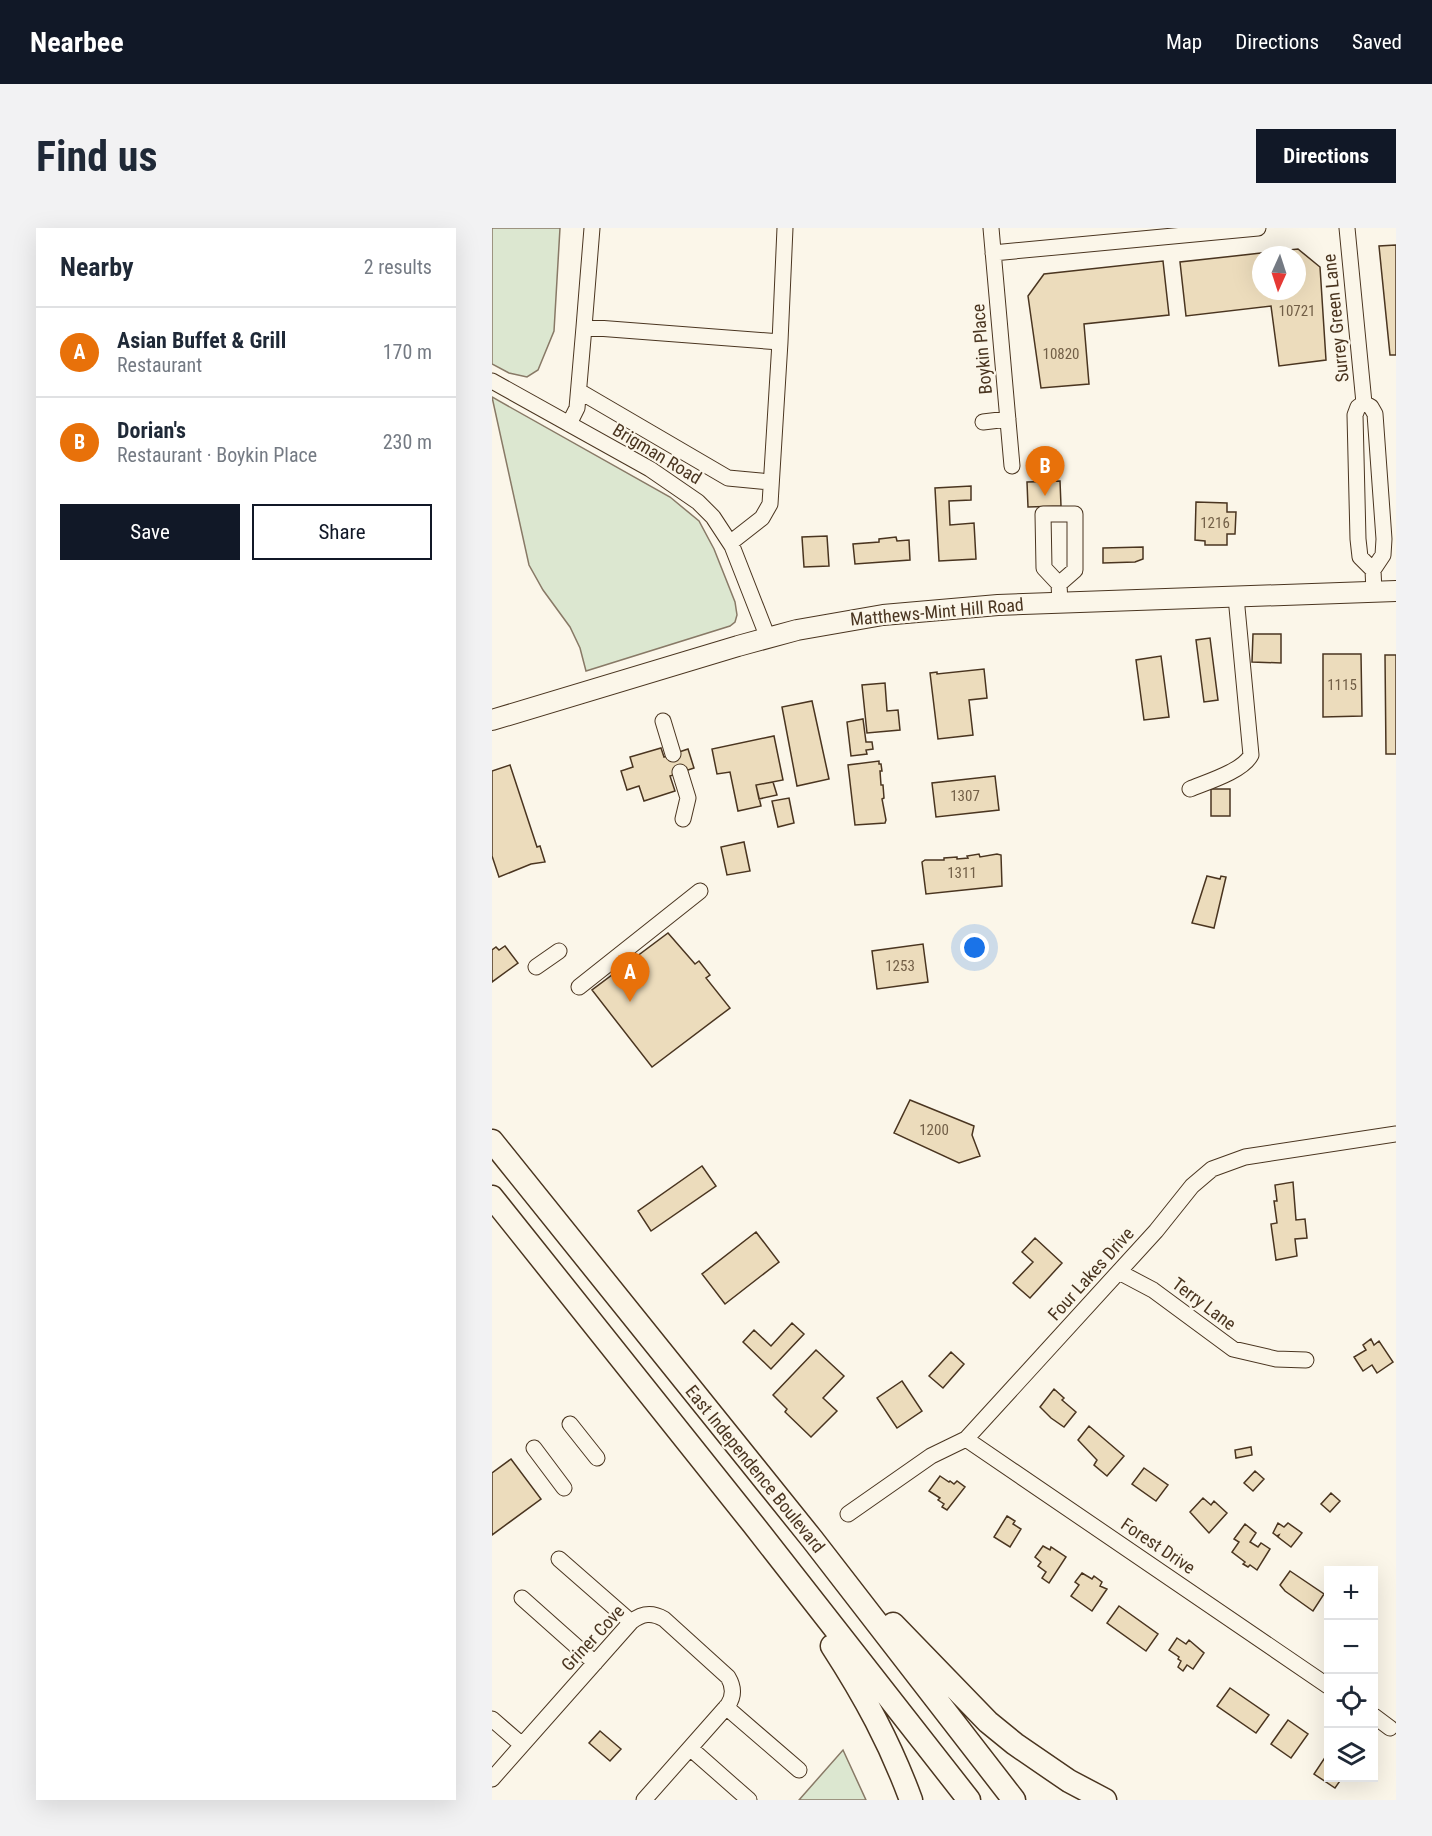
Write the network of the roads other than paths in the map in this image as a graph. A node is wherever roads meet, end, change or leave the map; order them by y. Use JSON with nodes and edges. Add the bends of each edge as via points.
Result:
{"nodes":[{"id":1,"x":592,"y":228,"type":"edge"},
{"id":2,"x":785,"y":228,"type":"edge"},
{"id":3,"x":991,"y":228,"type":"edge"},
{"id":4,"x":1258,"y":228,"type":"edge"},
{"id":5,"x":1347,"y":228,"type":"edge"},
{"id":6,"x":993,"y":253,"type":"junction"},
{"id":7,"x":584,"y":327,"type":"junction"},
{"id":8,"x":780,"y":342,"type":"junction"},
{"id":9,"x":492,"y":381,"type":"edge"},
{"id":10,"x":579,"y":391,"type":"junction"},
{"id":11,"x":1364,"y":403,"type":"junction"},
{"id":12,"x":1008,"y":419,"type":"junction"},
{"id":13,"x":983,"y":422,"type":"dead end"},
{"id":14,"x":569,"y":424,"type":"junction"},
{"id":15,"x":1012,"y":466,"type":"dead end"},
{"id":16,"x":771,"y":482,"type":"junction"},
{"id":17,"x":730,"y":543,"type":"junction"},
{"id":18,"x":1373,"y":570,"type":"junction"},
{"id":19,"x":1396,"y":591,"type":"edge"},
{"id":20,"x":1374,"y":592,"type":"junction"},
{"id":21,"x":1236,"y":597,"type":"junction"},
{"id":22,"x":768,"y":638,"type":"junction"},
{"id":23,"x":492,"y":720,"type":"edge"},
{"id":24,"x":663,"y":722,"type":"dead end"},
{"id":25,"x":674,"y":754,"type":"dead end"},
{"id":26,"x":680,"y":772,"type":"dead end"},
{"id":27,"x":1190,"y":789,"type":"dead end"},
{"id":28,"x":683,"y":819,"type":"dead end"},
{"id":29,"x":700,"y":891,"type":"dead end"},
{"id":30,"x":558,"y":951,"type":"dead end"},
{"id":31,"x":536,"y":968,"type":"dead end"},
{"id":32,"x":579,"y":987,"type":"dead end"},
{"id":33,"x":1396,"y":1134,"type":"edge"},
{"id":34,"x":492,"y":1141,"type":"edge"},
{"id":35,"x":492,"y":1197,"type":"edge"},
{"id":36,"x":1119,"y":1272,"type":"junction"},
{"id":37,"x":1306,"y":1360,"type":"dead end"},
{"id":38,"x":570,"y":1424,"type":"dead end"},
{"id":39,"x":966,"y":1439,"type":"junction"},
{"id":40,"x":534,"y":1448,"type":"dead end"},
{"id":41,"x":597,"y":1458,"type":"dead end"},
{"id":42,"x":564,"y":1488,"type":"dead end"},
{"id":43,"x":848,"y":1515,"type":"dead end"},
{"id":44,"x":753,"y":1524,"type":"junction"},
{"id":45,"x":812,"y":1539,"type":"junction"},
{"id":46,"x":559,"y":1559,"type":"dead end"},
{"id":47,"x":522,"y":1598,"type":"dead end"},
{"id":48,"x":632,"y":1622,"type":"junction"},
{"id":49,"x":595,"y":1663,"type":"junction"},
{"id":50,"x":1324,"y":1683,"type":"edge"},
{"id":51,"x":726,"y":1707,"type":"junction"},
{"id":52,"x":492,"y":1719,"type":"edge"},
{"id":53,"x":1378,"y":1719,"type":"edge"},
{"id":54,"x":1390,"y":1728,"type":"dead end"},
{"id":55,"x":522,"y":1745,"type":"junction"},
{"id":56,"x":690,"y":1748,"type":"junction"},
{"id":57,"x":799,"y":1770,"type":"dead end"},
{"id":58,"x":492,"y":1779,"type":"edge"},
{"id":59,"x":644,"y":1800,"type":"edge"},
{"id":60,"x":749,"y":1800,"type":"edge"},
{"id":61,"x":911,"y":1800,"type":"edge"},
{"id":62,"x":969,"y":1800,"type":"edge"},
{"id":63,"x":1014,"y":1800,"type":"edge"},
{"id":64,"x":1106,"y":1800,"type":"edge"}],
"edges":[{"from":1,"to":7,"type":"street"},
{"from":2,"to":8,"type":"street"},
{"from":3,"to":6,"type":"street","name":"Boykin Place"},
{"from":4,"to":6,"type":"street"},
{"from":5,"to":11,"type":"street","name":"Surrey Green Lane"},
{"from":6,"to":12,"type":"street","name":"Boykin Place"},
{"from":7,"to":8,"type":"street"},
{"from":7,"to":10,"type":"street"},
{"from":8,"to":16,"type":"street"},
{"from":9,"to":14,"type":"street","name":"Brigman Road"},
{"from":10,"to":14,"type":"street","via":[[577,408]]},
{"from":10,"to":16,"type":"street","via":[[728,478]]},
{"from":11,"to":18,"type":"street","name":"Surrey Green Lane","via":[[1375,414],[1384,539],[1383,555]]},
{"from":11,"to":18,"type":"street","name":"Surrey Green Lane","via":[[1355,415],[1358,539],[1360,557]]},
{"from":12,"to":13,"type":"street"},
{"from":12,"to":15,"type":"street","name":"Boykin Place"},
{"from":14,"to":17,"type":"street","name":"Brigman Road","via":[[684,491],[713,517]]},
{"from":16,"to":17,"type":"street","via":[[770,504],[762,518]]},
{"from":17,"to":22,"type":"street","name":"Brigman Road"},
{"from":18,"to":20,"type":"street","name":"Surrey Green Lane"},
{"from":19,"to":20,"type":"main road","name":"Matthews-Mint Hill Road"},
{"from":20,"to":21,"type":"main road","name":"Matthews-Mint Hill Road"},
{"from":21,"to":22,"type":"main road","name":"Matthews-Mint Hill Road","via":[[1059,593],[842,621]]},
{"from":21,"to":27,"type":"street","via":[[1251,754],[1248,762],[1238,768]]},
{"from":22,"to":23,"type":"main road","name":"Matthews-Mint Hill Road"},
{"from":24,"to":25,"type":"street"},
{"from":26,"to":28,"type":"street","via":[[688,798]]},
{"from":29,"to":32,"type":"street"},
{"from":30,"to":31,"type":"street"},
{"from":33,"to":36,"type":"street","name":"Four Lakes Drive","via":[[1245,1157],[1212,1169],[1192,1186]]},
{"from":34,"to":45,"type":"highway","name":"East Independence Boulevard"},
{"from":35,"to":44,"type":"highway","name":"East Independence Boulevard"},
{"from":36,"to":37,"type":"street","name":"Terry Lane","via":[[1153,1290],[1233,1349],[1275,1359]]},
{"from":36,"to":39,"type":"street","name":"Four Lakes Drive"},
{"from":38,"to":41,"type":"street"},
{"from":39,"to":43,"type":"street","name":"Four Lakes Drive","via":[[931,1456]]},
{"from":39,"to":50,"type":"street","name":"Forest Drive"},
{"from":40,"to":42,"type":"street"},
{"from":44,"to":61,"type":"highway","via":[[863,1694],[896,1759]]},
{"from":44,"to":62,"type":"highway","name":"East Independence Boulevard"},
{"from":45,"to":63,"type":"highway","name":"East Independence Boulevard"},
{"from":45,"to":64,"type":"highway","via":[[988,1722],[1069,1781]]},
{"from":46,"to":48,"type":"street"},
{"from":47,"to":49,"type":"street"},
{"from":48,"to":49,"type":"street","name":"Griner Cove"},
{"from":48,"to":51,"type":"street","name":"Griner Cove","via":[[647,1614],[657,1616],[728,1677],[733,1696]]},
{"from":49,"to":55,"type":"street","name":"Griner Cove"},
{"from":51,"to":56,"type":"street"},
{"from":51,"to":57,"type":"street"},
{"from":52,"to":55,"type":"street"},
{"from":53,"to":54,"type":"street"},
{"from":55,"to":58,"type":"street","name":"Griner Cove"},
{"from":56,"to":59,"type":"street"},
{"from":56,"to":60,"type":"street"}]}
